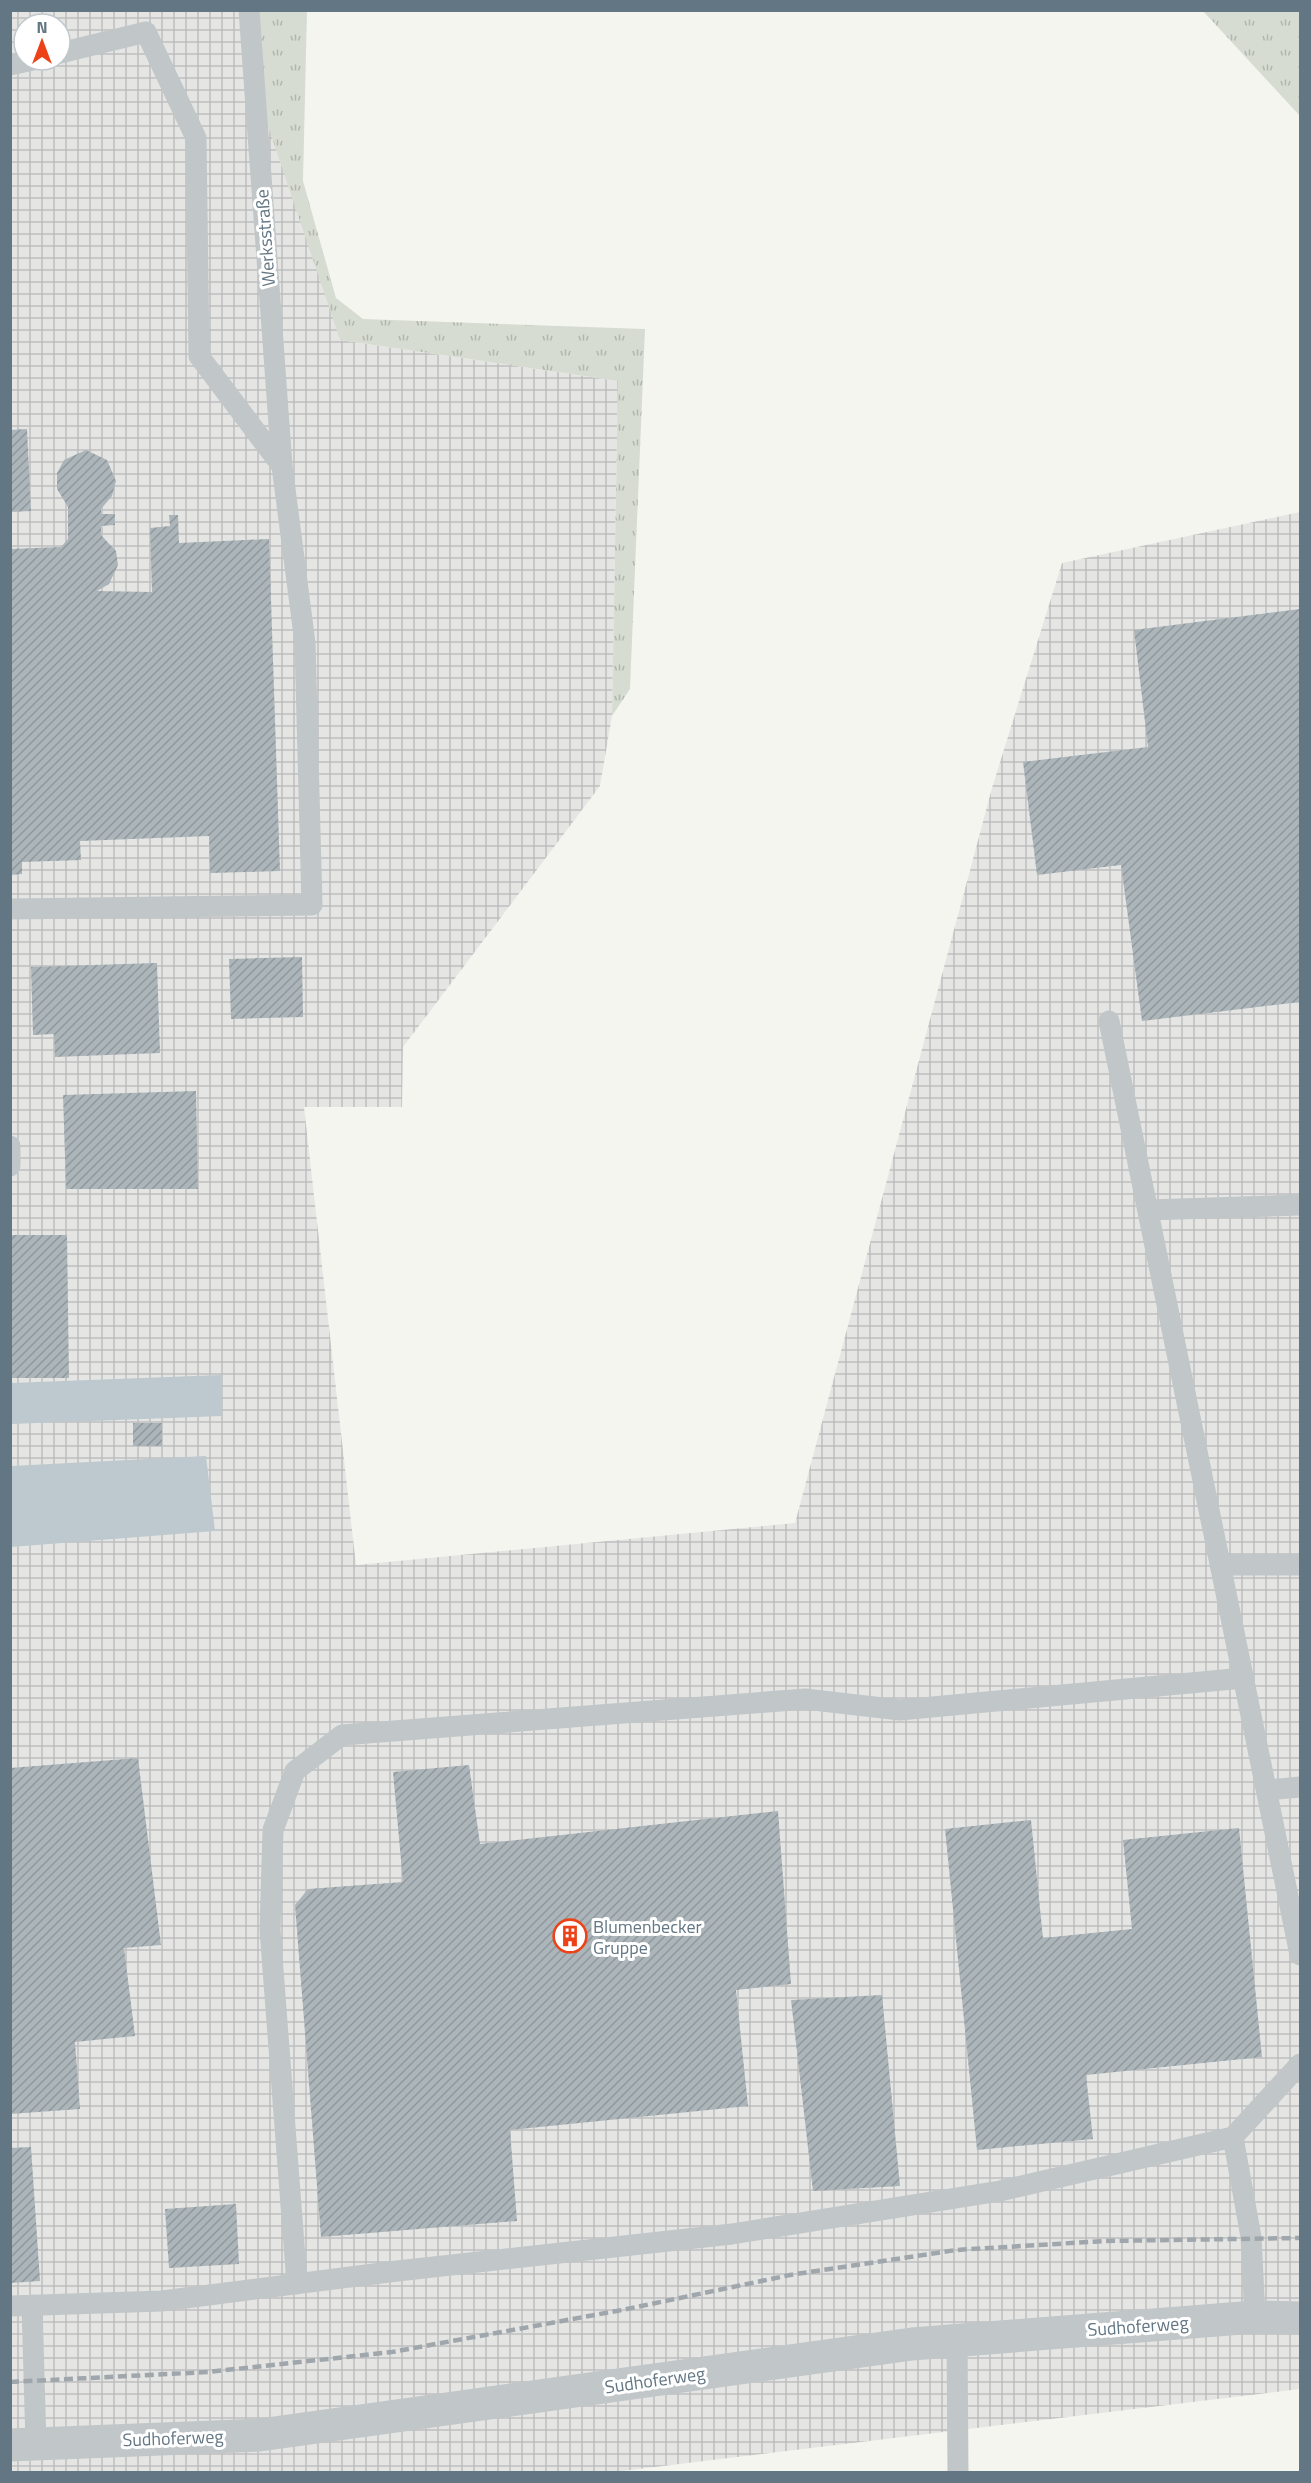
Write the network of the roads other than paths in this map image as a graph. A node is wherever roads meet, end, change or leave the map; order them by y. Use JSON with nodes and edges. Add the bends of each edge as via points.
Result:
{"nodes":[{"id":1,"x":249,"y":10,"type":"edge"},
{"id":2,"x":72,"y":50,"type":"edge"},
{"id":3,"x":282,"y":466,"type":"junction"},
{"id":4,"x":10,"y":909,"type":"edge"},
{"id":5,"x":1109,"y":1021,"type":"dead end"},
{"id":6,"x":10,"y":1146,"type":"edge"},
{"id":7,"x":10,"y":1166,"type":"edge"},
{"id":8,"x":1300,"y":1205,"type":"edge"},
{"id":9,"x":1148,"y":1210,"type":"junction"},
{"id":10,"x":1220,"y":1565,"type":"junction"},
{"id":11,"x":1300,"y":1565,"type":"edge"},
{"id":12,"x":1244,"y":1678,"type":"junction"},
{"id":13,"x":1300,"y":1787,"type":"edge"},
{"id":14,"x":1267,"y":1790,"type":"junction"},
{"id":15,"x":1300,"y":1955,"type":"edge"},
{"id":16,"x":1300,"y":2064,"type":"edge"},
{"id":17,"x":1233,"y":2137,"type":"junction"},
{"id":18,"x":297,"y":2284,"type":"junction"},
{"id":19,"x":32,"y":2305,"type":"junction"},
{"id":20,"x":10,"y":2306,"type":"edge"},
{"id":21,"x":1255,"y":2317,"type":"junction"},
{"id":22,"x":1300,"y":2318,"type":"edge"},
{"id":23,"x":957,"y":2339,"type":"junction"},
{"id":24,"x":23,"y":2444,"type":"edge"},
{"id":25,"x":958,"y":2472,"type":"edge"}],
"edges":[{"from":1,"to":3,"type":"lane","name":"Werksstraße"},
{"from":2,"to":3,"type":"lane","via":[[146,32],[196,138],[199,356]]},
{"from":3,"to":4,"type":"lane","name":"Werksstraße","via":[[305,643],[312,905]]},
{"from":5,"to":9,"type":"lane"},
{"from":6,"to":7,"type":"lane"},
{"from":8,"to":9,"type":"lane"},
{"from":9,"to":10,"type":"lane"},
{"from":10,"to":11,"type":"lane"},
{"from":10,"to":12,"type":"lane"},
{"from":12,"to":14,"type":"lane"},
{"from":12,"to":18,"type":"lane","via":[[900,1710],[805,1699],[342,1735],[295,1771],[273,1830],[270,1930]]},
{"from":13,"to":14,"type":"lane"},
{"from":14,"to":15,"type":"lane"},
{"from":16,"to":17,"type":"lane"},
{"from":17,"to":18,"type":"lane","via":[[1000,2191],[776,2228]]},
{"from":17,"to":21,"type":"lane","via":[[1251,2237]]},
{"from":18,"to":19,"type":"lane","via":[[162,2301]]},
{"from":19,"to":20,"type":"lane"},
{"from":19,"to":24,"type":"lane"},
{"from":21,"to":22,"type":"street","name":"Sudhoferweg"},
{"from":21,"to":23,"type":"street","name":"Sudhoferweg"},
{"from":23,"to":24,"type":"street","name":"Sudhoferweg","via":[[260,2435]]},
{"from":23,"to":25,"type":"lane"}]}
